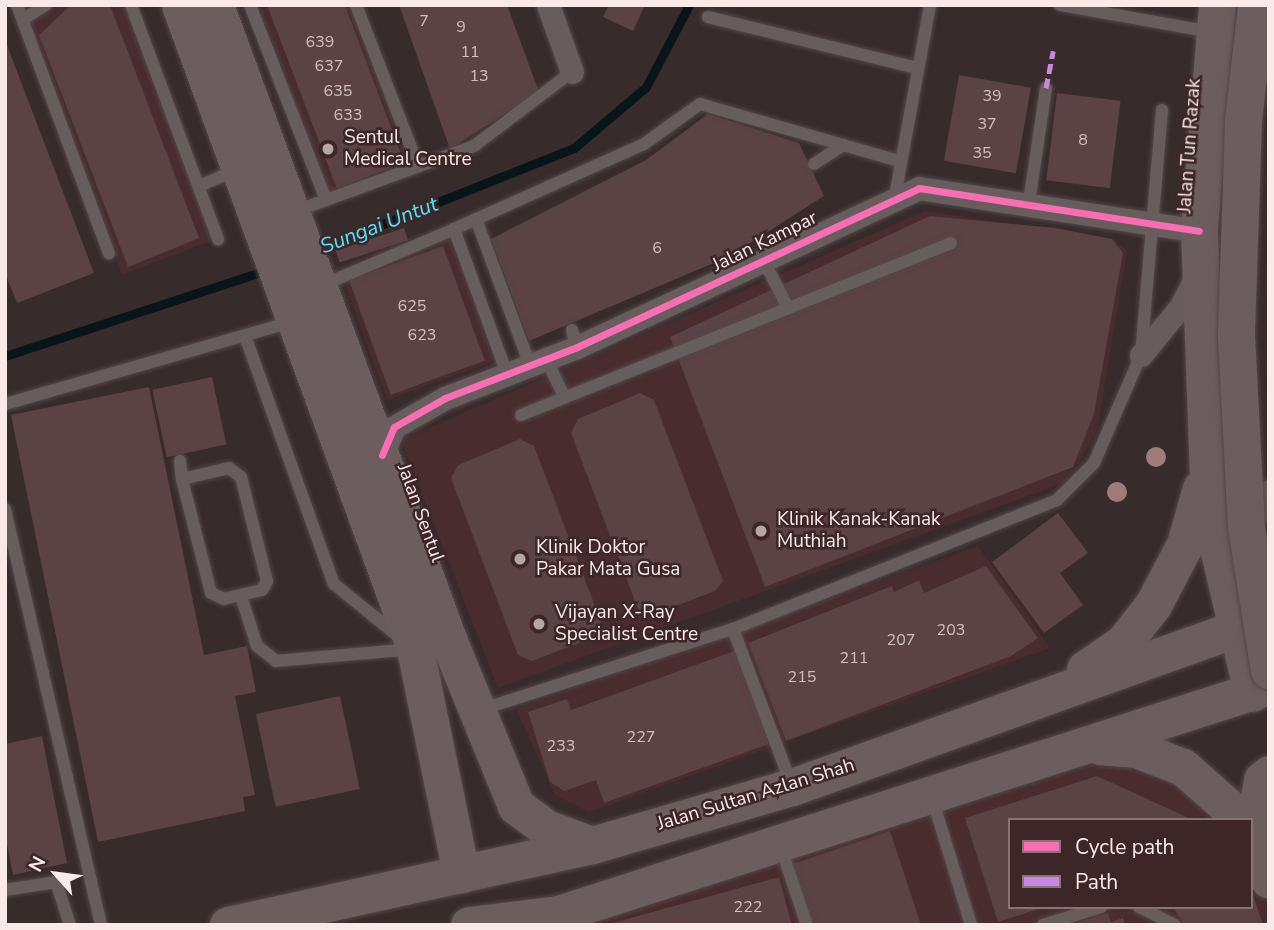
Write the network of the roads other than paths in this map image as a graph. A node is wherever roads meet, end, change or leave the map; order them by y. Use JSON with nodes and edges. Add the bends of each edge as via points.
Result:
{"nodes":[{"id":1,"x":17,"y":5,"type":"edge"},
{"id":2,"x":46,"y":5,"type":"edge"},
{"id":3,"x":131,"y":5,"type":"edge"},
{"id":4,"x":180,"y":5,"type":"edge"},
{"id":5,"x":215,"y":5,"type":"edge"},
{"id":6,"x":250,"y":5,"type":"edge"},
{"id":7,"x":356,"y":5,"type":"edge"},
{"id":8,"x":548,"y":5,"type":"edge"},
{"id":9,"x":930,"y":5,"type":"edge"},
{"id":10,"x":1060,"y":5,"type":"edge"},
{"id":11,"x":1256,"y":5,"type":"edge"},
{"id":12,"x":708,"y":17,"type":"dead end"},
{"id":13,"x":25,"y":18,"type":"junction"},
{"id":14,"x":1215,"y":19,"type":"edge"},
{"id":15,"x":918,"y":68,"type":"junction"},
{"id":16,"x":572,"y":72,"type":"joint"},
{"id":17,"x":1046,"y":88,"type":"dead end"},
{"id":18,"x":1162,"y":110,"type":"dead end"},
{"id":19,"x":842,"y":145,"type":"junction"},
{"id":20,"x":899,"y":161,"type":"junction"},
{"id":21,"x":814,"y":164,"type":"dead end"},
{"id":22,"x":418,"y":166,"type":"junction"},
{"id":23,"x":242,"y":167,"type":"junction"},
{"id":24,"x":201,"y":185,"type":"junction"},
{"id":25,"x":895,"y":196,"type":"junction"},
{"id":26,"x":1029,"y":204,"type":"junction"},
{"id":27,"x":294,"y":214,"type":"junction"},
{"id":28,"x":476,"y":219,"type":"junction"},
{"id":29,"x":1157,"y":223,"type":"junction"},
{"id":30,"x":454,"y":229,"type":"junction"},
{"id":31,"x":1199,"y":231,"type":"junction"},
{"id":32,"x":218,"y":239,"type":"dead end"},
{"id":33,"x":951,"y":243,"type":"dead end"},
{"id":34,"x":109,"y":254,"type":"dead end"},
{"id":35,"x":764,"y":261,"type":"junction"},
{"id":36,"x":1199,"y":269,"type":"junction"},
{"id":37,"x":306,"y":295,"type":"junction"},
{"id":38,"x":788,"y":308,"type":"junction"},
{"id":39,"x":245,"y":336,"type":"junction"},
{"id":40,"x":1141,"y":355,"type":"junction"},
{"id":41,"x":538,"y":362,"type":"junction"},
{"id":42,"x":507,"y":374,"type":"junction"},
{"id":43,"x":565,"y":398,"type":"junction"},
{"id":44,"x":5,"y":404,"type":"edge"},
{"id":45,"x":521,"y":415,"type":"dead end"},
{"id":46,"x":382,"y":454,"type":"junction"},
{"id":47,"x":1207,"y":456,"type":"junction"},
{"id":48,"x":180,"y":461,"type":"dead end"},
{"id":49,"x":182,"y":479,"type":"junction"},
{"id":50,"x":1269,"y":498,"type":"edge"},
{"id":51,"x":5,"y":509,"type":"edge"},
{"id":52,"x":241,"y":596,"type":"junction"},
{"id":53,"x":1252,"y":622,"type":"edge"},
{"id":54,"x":733,"y":629,"type":"junction"},
{"id":55,"x":431,"y":644,"type":"junction"},
{"id":56,"x":1263,"y":683,"type":"edge"},
{"id":57,"x":1045,"y":696,"type":"junction"},
{"id":58,"x":477,"y":711,"type":"junction"},
{"id":59,"x":1084,"y":746,"type":"junction"},
{"id":60,"x":1269,"y":774,"type":"edge"},
{"id":61,"x":792,"y":787,"type":"junction"},
{"id":62,"x":930,"y":791,"type":"junction"},
{"id":63,"x":1237,"y":818,"type":"edge"},
{"id":64,"x":1252,"y":818,"type":"edge"},
{"id":65,"x":1253,"y":839,"type":"edge"},
{"id":66,"x":779,"y":843,"type":"junction"},
{"id":67,"x":592,"y":845,"type":"junction"},
{"id":68,"x":461,"y":874,"type":"junction"},
{"id":69,"x":1269,"y":880,"type":"edge"},
{"id":70,"x":636,"y":884,"type":"junction"},
{"id":71,"x":5,"y":890,"type":"edge"},
{"id":72,"x":1095,"y":909,"type":"edge"},
{"id":73,"x":1143,"y":909,"type":"edge"},
{"id":74,"x":548,"y":919,"type":"edge"},
{"id":75,"x":70,"y":925,"type":"edge"},
{"id":76,"x":101,"y":925,"type":"edge"},
{"id":77,"x":228,"y":925,"type":"edge"},
{"id":78,"x":469,"y":925,"type":"edge"},
{"id":79,"x":807,"y":925,"type":"edge"},
{"id":80,"x":971,"y":925,"type":"edge"},
{"id":81,"x":1043,"y":925,"type":"edge"},
{"id":82,"x":1175,"y":925,"type":"edge"}],
"edges":[{"from":1,"to":13,"type":"lane"},
{"from":2,"to":13,"type":"lane"},
{"from":3,"to":24,"type":"lane"},
{"from":4,"to":23,"type":"main road","name":"Jalan Sentul"},
{"from":5,"to":27,"type":"main road","name":"Jalan Sentul"},
{"from":6,"to":27,"type":"lane"},
{"from":7,"to":22,"type":"lane"},
{"from":8,"to":16,"type":"street"},
{"from":9,"to":15,"type":"lane"},
{"from":10,"to":14,"type":"lane"},
{"from":11,"to":56,"type":"main road","bridge":true,"via":[[1242,121],[1236,336],[1246,527]]},
{"from":12,"to":15,"type":"lane"},
{"from":13,"to":34,"type":"lane"},
{"from":14,"to":31,"type":"main road","name":"Jalan Tun Razak"},
{"from":15,"to":20,"type":"lane"},
{"from":16,"to":22,"type":"lane","via":[[474,146]]},
{"from":17,"to":26,"type":"lane"},
{"from":18,"to":29,"type":"lane"},
{"from":19,"to":20,"type":"lane"},
{"from":19,"to":21,"type":"lane"},
{"from":19,"to":28,"type":"lane","via":[[700,104],[644,144],[507,212]]},
{"from":20,"to":25,"type":"lane"},
{"from":22,"to":27,"type":"lane"},
{"from":23,"to":24,"type":"lane"},
{"from":23,"to":27,"type":"main road","name":"Jalan Sentul"},
{"from":24,"to":32,"type":"lane"},
{"from":25,"to":26,"type":"street","name":"Jalan Kampar","via":[[937,189]]},
{"from":25,"to":35,"type":"street","name":"Jalan Kampar"},
{"from":26,"to":29,"type":"street","name":"Jalan Kampar","via":[[1064,218]]},
{"from":27,"to":37,"type":"main road","name":"Jalan Sentul"},
{"from":28,"to":30,"type":"lane"},
{"from":28,"to":41,"type":"lane"},
{"from":29,"to":31,"type":"street","name":"Jalan Kampar"},
{"from":29,"to":40,"type":"lane"},
{"from":30,"to":37,"type":"lane"},
{"from":30,"to":42,"type":"lane"},
{"from":31,"to":36,"type":"main road","name":"Jalan Tun Razak"},
{"from":33,"to":38,"type":"lane"},
{"from":35,"to":38,"type":"lane"},
{"from":35,"to":41,"type":"street","name":"Jalan Kampar","via":[[575,338]]},
{"from":36,"to":40,"type":"street","via":[[1181,306]]},
{"from":36,"to":47,"type":"main road","name":"Jalan Tun Razak"},
{"from":37,"to":39,"type":"lane"},
{"from":37,"to":46,"type":"main road","name":"Jalan Sentul"},
{"from":37,"to":55,"type":"main road","name":"Jalan Sentul"},
{"from":38,"to":43,"type":"lane"},
{"from":39,"to":44,"type":"lane"},
{"from":39,"to":55,"type":"lane","via":[[334,584]]},
{"from":40,"to":54,"type":"lane","via":[[1094,463],[1057,500]]},
{"from":41,"to":42,"type":"street","name":"Jalan Kampar"},
{"from":41,"to":43,"type":"lane"},
{"from":42,"to":46,"type":"street","name":"Jalan Kampar","via":[[407,417],[394,427]]},
{"from":43,"to":45,"type":"lane"},
{"from":46,"to":55,"type":"main road","name":"Jalan Sentul"},
{"from":47,"to":50,"type":"main road","via":[[1234,509],[1261,508]]},
{"from":47,"to":53,"type":"main road","name":"Jalan Tun Razak","via":[[1209,509]]},
{"from":47,"to":57,"type":"main road","via":[[1185,544],[1139,626]]},
{"from":48,"to":49,"type":"lane"},
{"from":49,"to":52,"type":"lane","via":[[211,593]]},
{"from":49,"to":52,"type":"lane","via":[[229,468],[241,477],[267,581],[262,590]]},
{"from":51,"to":76,"type":"lane"},
{"from":52,"to":55,"type":"lane","via":[[257,646],[276,661]]},
{"from":53,"to":56,"type":"main road","name":"Jalan Tun Razak"},
{"from":53,"to":57,"type":"main road","name":"Jalan Sultan Azlan Shah"},
{"from":54,"to":58,"type":"lane"},
{"from":54,"to":61,"type":"lane"},
{"from":55,"to":58,"type":"main road","name":"Jalan Sentul"},
{"from":55,"to":68,"type":"main road","name":"Jalan Sentul"},
{"from":56,"to":59,"type":"main road"},
{"from":57,"to":61,"type":"main road","name":"Jalan Sultan Azlan Shah"},
{"from":58,"to":67,"type":"main road","name":"Jalan Sentul","via":[[516,806],[548,829]]},
{"from":59,"to":62,"type":"main road"},
{"from":59,"to":63,"type":"main road","via":[[1136,749],[1183,767]]},
{"from":60,"to":64,"type":"main road","via":[[1262,780]]},
{"from":61,"to":67,"type":"main road","name":"Jalan Sultan Azlan Shah"},
{"from":62,"to":66,"type":"main road"},
{"from":62,"to":80,"type":"lane"},
{"from":65,"to":69,"type":"main road"},
{"from":66,"to":70,"type":"main road"},
{"from":66,"to":79,"type":"lane"},
{"from":67,"to":68,"type":"main road","name":"Jalan Sultan Azlan Shah"},
{"from":68,"to":70,"type":"main road","via":[[505,895]]},
{"from":68,"to":77,"type":"main road","name":"Jalan Sultan Azlan Shah"},
{"from":70,"to":74,"type":"main road"},
{"from":71,"to":75,"type":"lane","via":[[57,882]]},
{"from":72,"to":81,"type":"lane"},
{"from":73,"to":82,"type":"lane"},
{"from":74,"to":78,"type":"main road"}]}
